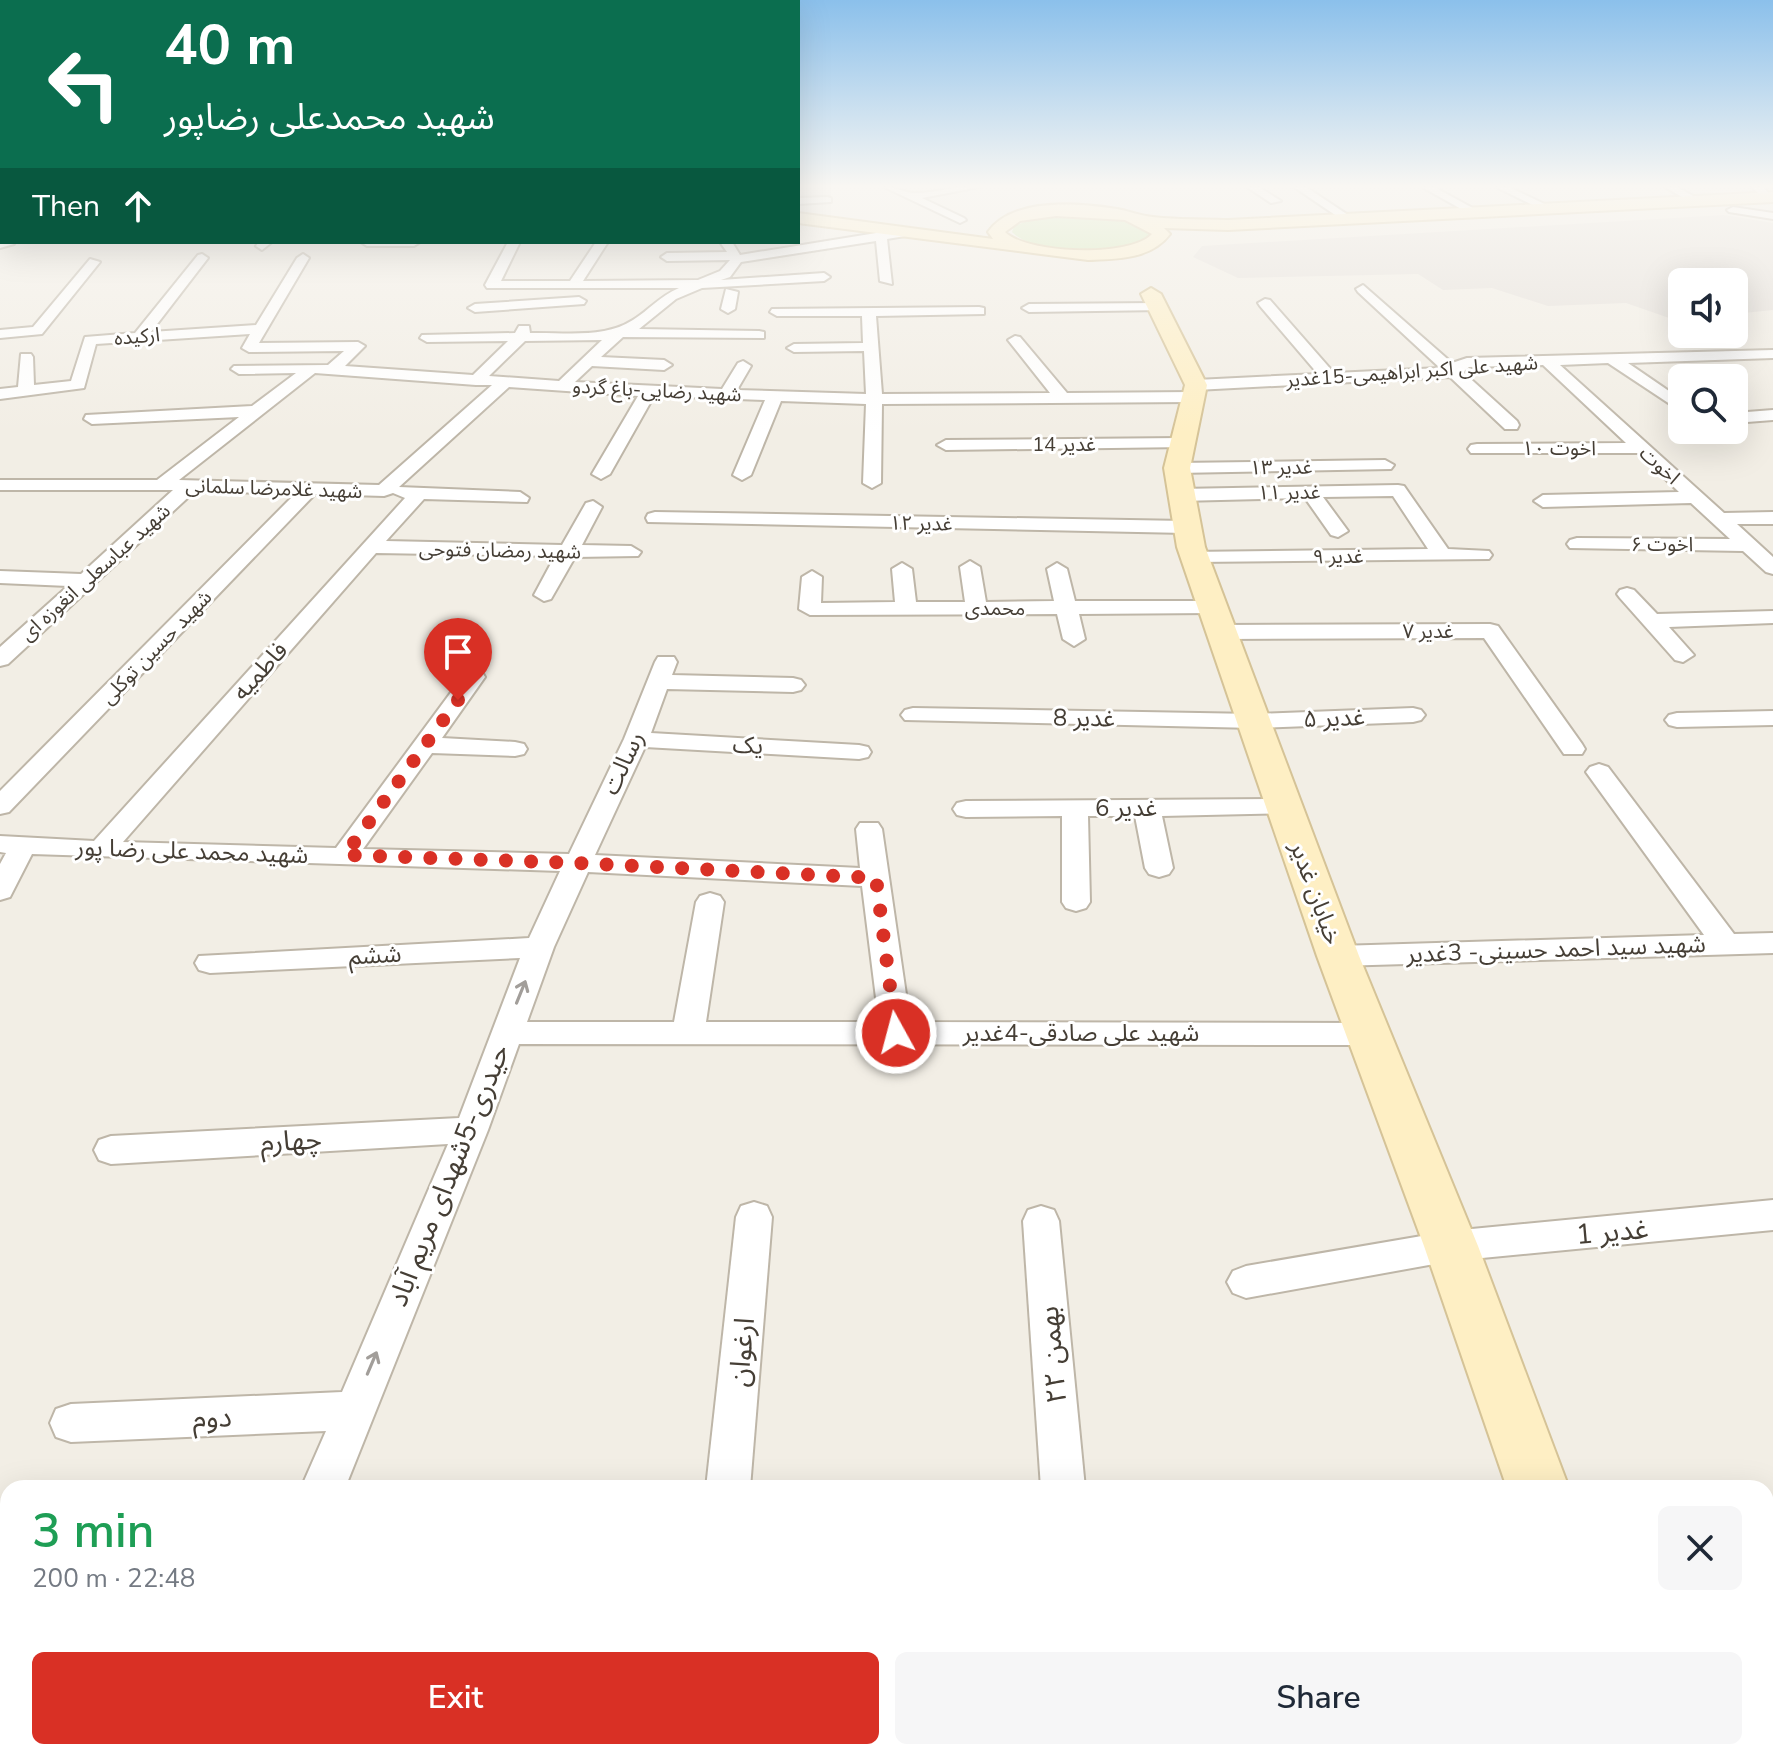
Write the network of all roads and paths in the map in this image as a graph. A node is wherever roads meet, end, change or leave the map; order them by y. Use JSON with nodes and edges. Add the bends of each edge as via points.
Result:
{"nodes":[{"id":1,"x":88,"y":269,"type":"edge"},
{"id":2,"x":193,"y":269,"type":"edge"},
{"id":3,"x":296,"y":269,"type":"edge"},
{"id":4,"x":500,"y":269,"type":"edge"},
{"id":5,"x":584,"y":269,"type":"edge"},
{"id":6,"x":728,"y":269,"type":"edge"},
{"id":7,"x":885,"y":269,"type":"edge"},
{"id":8,"x":1105,"y":269,"type":"edge"},
{"id":9,"x":1152,"y":269,"type":"edge"},
{"id":10,"x":1114,"y":273,"type":"dead end"},
{"id":11,"x":725,"y":274,"type":"junction"},
{"id":12,"x":887,"y":281,"type":"dead end"},
{"id":13,"x":574,"y":284,"type":"junction"},
{"id":14,"x":695,"y":284,"type":"junction"},
{"id":15,"x":1363,"y":289,"type":"dead end"},
{"id":16,"x":1149,"y":296,"type":"junction"},
{"id":17,"x":592,"y":301,"type":"dead end"},
{"id":18,"x":666,"y":301,"type":"junction"},
{"id":19,"x":722,"y":301,"type":"dead end"},
{"id":20,"x":1265,"y":303,"type":"dead end"},
{"id":21,"x":533,"y":306,"type":"junction"},
{"id":22,"x":475,"y":308,"type":"dead end"},
{"id":23,"x":1029,"y":308,"type":"dead end"},
{"id":24,"x":979,"y":311,"type":"dead end"},
{"id":25,"x":777,"y":312,"type":"dead end"},
{"id":26,"x":869,"y":312,"type":"junction"},
{"id":27,"x":260,"y":329,"type":"junction"},
{"id":28,"x":0,"y":334,"type":"edge"},
{"id":29,"x":618,"y":335,"type":"junction"},
{"id":30,"x":759,"y":335,"type":"dead end"},
{"id":31,"x":140,"y":336,"type":"junction"},
{"id":32,"x":521,"y":337,"type":"junction"},
{"id":33,"x":427,"y":338,"type":"dead end"},
{"id":34,"x":1015,"y":340,"type":"dead end"},
{"id":35,"x":869,"y":347,"type":"junction"},
{"id":36,"x":794,"y":348,"type":"dead end"},
{"id":37,"x":1773,"y":354,"type":"edge"},
{"id":38,"x":1745,"y":355,"type":"junction"},
{"id":39,"x":26,"y":357,"type":"dead end"},
{"id":40,"x":1612,"y":359,"type":"junction"},
{"id":41,"x":589,"y":361,"type":"junction"},
{"id":42,"x":1547,"y":361,"type":"junction"},
{"id":43,"x":1773,"y":364,"type":"edge"},
{"id":44,"x":664,"y":365,"type":"dead end"},
{"id":45,"x":743,"y":366,"type":"dead end"},
{"id":46,"x":312,"y":368,"type":"junction"},
{"id":47,"x":239,"y":369,"type":"dead end"},
{"id":48,"x":332,"y":369,"type":"junction"},
{"id":49,"x":1455,"y":372,"type":"junction"},
{"id":50,"x":1330,"y":378,"type":"junction"},
{"id":51,"x":476,"y":380,"type":"junction"},
{"id":52,"x":505,"y":382,"type":"junction"},
{"id":53,"x":562,"y":386,"type":"junction"},
{"id":54,"x":26,"y":391,"type":"junction"},
{"id":55,"x":649,"y":391,"type":"junction"},
{"id":56,"x":1194,"y":391,"type":"junction"},
{"id":57,"x":0,"y":394,"type":"edge"},
{"id":58,"x":727,"y":394,"type":"junction"},
{"id":59,"x":775,"y":396,"type":"junction"},
{"id":60,"x":1062,"y":397,"type":"junction"},
{"id":61,"x":1668,"y":397,"type":"edge"},
{"id":62,"x":874,"y":399,"type":"junction"},
{"id":63,"x":257,"y":411,"type":"junction"},
{"id":64,"x":1773,"y":415,"type":"edge"},
{"id":65,"x":1748,"y":417,"type":"edge"},
{"id":66,"x":92,"y":419,"type":"dead end"},
{"id":67,"x":1511,"y":425,"type":"dead end"},
{"id":68,"x":946,"y":445,"type":"dead end"},
{"id":69,"x":1642,"y":448,"type":"junction"},
{"id":70,"x":1477,"y":449,"type":"dead end"},
{"id":71,"x":1385,"y":465,"type":"dead end"},
{"id":72,"x":601,"y":474,"type":"dead end"},
{"id":73,"x":742,"y":475,"type":"dead end"},
{"id":74,"x":872,"y":483,"type":"dead end"},
{"id":75,"x":0,"y":485,"type":"edge"},
{"id":76,"x":161,"y":485,"type":"junction"},
{"id":77,"x":190,"y":485,"type":"junction"},
{"id":78,"x":312,"y":487,"type":"junction"},
{"id":79,"x":384,"y":491,"type":"junction"},
{"id":80,"x":1310,"y":492,"type":"junction"},
{"id":81,"x":419,"y":493,"type":"junction"},
{"id":82,"x":1695,"y":497,"type":"junction"},
{"id":83,"x":520,"y":498,"type":"dead end"},
{"id":84,"x":1184,"y":498,"type":"junction"},
{"id":85,"x":1543,"y":501,"type":"dead end"},
{"id":86,"x":593,"y":507,"type":"dead end"},
{"id":87,"x":655,"y":518,"type":"dead end"},
{"id":88,"x":1773,"y":518,"type":"edge"},
{"id":89,"x":1719,"y":519,"type":"junction"},
{"id":90,"x":1338,"y":531,"type":"dead end"},
{"id":91,"x":1577,"y":544,"type":"dead end"},
{"id":92,"x":1748,"y":545,"type":"junction"},
{"id":93,"x":370,"y":547,"type":"junction"},
{"id":94,"x":567,"y":551,"type":"junction"},
{"id":95,"x":631,"y":552,"type":"dead end"},
{"id":96,"x":1442,"y":555,"type":"junction"},
{"id":97,"x":1482,"y":555,"type":"dead end"},
{"id":98,"x":970,"y":567,"type":"dead end"},
{"id":99,"x":1773,"y":568,"type":"edge"},
{"id":100,"x":902,"y":569,"type":"dead end"},
{"id":101,"x":1057,"y":569,"type":"dead end"},
{"id":102,"x":0,"y":577,"type":"edge"},
{"id":103,"x":812,"y":577,"type":"dead end"},
{"id":104,"x":86,"y":580,"type":"junction"},
{"id":105,"x":1627,"y":594,"type":"dead end"},
{"id":106,"x":544,"y":595,"type":"dead end"},
{"id":107,"x":1065,"y":607,"type":"junction"},
{"id":108,"x":906,"y":608,"type":"junction"},
{"id":109,"x":976,"y":608,"type":"junction"},
{"id":110,"x":1773,"y":617,"type":"edge"},
{"id":111,"x":1217,"y":619,"type":"junction"},
{"id":112,"x":1651,"y":621,"type":"junction"},
{"id":113,"x":1074,"y":639,"type":"dead end"},
{"id":114,"x":1683,"y":655,"type":"dead end"},
{"id":115,"x":0,"y":659,"type":"edge"},
{"id":116,"x":474,"y":677,"type":"dead end"},
{"id":117,"x":793,"y":685,"type":"dead end"},
{"id":118,"x":913,"y":715,"type":"dead end"},
{"id":119,"x":1413,"y":715,"type":"dead end"},
{"id":120,"x":1773,"y":718,"type":"edge"},
{"id":121,"x":1677,"y":720,"type":"dead end"},
{"id":122,"x":1255,"y":721,"type":"junction"},
{"id":123,"x":636,"y":739,"type":"junction"},
{"id":124,"x":425,"y":745,"type":"junction"},
{"id":125,"x":515,"y":749,"type":"dead end"},
{"id":126,"x":1573,"y":749,"type":"dead end"},
{"id":127,"x":859,"y":752,"type":"dead end"},
{"id":128,"x":1599,"y":772,"type":"dead end"},
{"id":129,"x":0,"y":806,"type":"edge"},
{"id":130,"x":1286,"y":807,"type":"junction"},
{"id":131,"x":1147,"y":808,"type":"junction"},
{"id":132,"x":966,"y":809,"type":"dead end"},
{"id":133,"x":1075,"y":809,"type":"junction"},
{"id":134,"x":869,"y":829,"type":"dead end"},
{"id":135,"x":12,"y":845,"type":"edge"},
{"id":136,"x":101,"y":850,"type":"junction"},
{"id":137,"x":345,"y":855,"type":"junction"},
{"id":138,"x":576,"y":863,"type":"junction"},
{"id":139,"x":1159,"y":868,"type":"dead end"},
{"id":140,"x":876,"y":878,"type":"junction"},
{"id":141,"x":0,"y":891,"type":"edge"},
{"id":142,"x":710,"y":902,"type":"dead end"},
{"id":143,"x":1076,"y":902,"type":"dead end"},
{"id":144,"x":1773,"y":943,"type":"edge"},
{"id":145,"x":1726,"y":944,"type":"junction"},
{"id":146,"x":539,"y":947,"type":"junction"},
{"id":147,"x":1338,"y":956,"type":"junction"},
{"id":148,"x":210,"y":963,"type":"dead end"},
{"id":149,"x":505,"y":1033,"type":"junction"},
{"id":150,"x":688,"y":1033,"type":"junction"},
{"id":151,"x":896,"y":1033,"type":"junction"},
{"id":152,"x":1369,"y":1034,"type":"junction"},
{"id":153,"x":471,"y":1130,"type":"junction"},
{"id":154,"x":111,"y":1150,"type":"dead end"},
{"id":155,"x":1773,"y":1215,"type":"edge"},
{"id":156,"x":754,"y":1217,"type":"dead end"},
{"id":157,"x":1041,"y":1221,"type":"dead end"},
{"id":158,"x":1451,"y":1246,"type":"junction"},
{"id":159,"x":1246,"y":1282,"type":"dead end"},
{"id":160,"x":352,"y":1411,"type":"junction"},
{"id":161,"x":71,"y":1423,"type":"dead end"},
{"id":162,"x":326,"y":1480,"type":"edge"},
{"id":163,"x":729,"y":1480,"type":"edge"},
{"id":164,"x":1062,"y":1480,"type":"edge"},
{"id":165,"x":1535,"y":1480,"type":"edge"}],
"edges":[{"from":1,"to":28,"type":"street","via":[[37,331]]},
{"from":2,"to":31,"type":"street"},
{"from":3,"to":27,"type":"street"},
{"from":4,"to":13,"type":"street","via":[[492,285]]},
{"from":5,"to":13,"type":"street"},
{"from":6,"to":11,"type":"street"},
{"from":7,"to":12,"type":"street"},
{"from":8,"to":10,"type":"main road"},
{"from":9,"to":16,"type":"main road"},
{"from":11,"to":14,"type":"street"},
{"from":11,"to":14,"type":"street","via":[[822,270]]},
{"from":13,"to":14,"type":"street"},
{"from":14,"to":18,"type":"street"},
{"from":15,"to":49,"type":"street"},
{"from":16,"to":23,"type":"street"},
{"from":16,"to":56,"type":"main road"},
{"from":17,"to":21,"type":"street"},
{"from":18,"to":19,"type":"street"},
{"from":18,"to":29,"type":"street"},
{"from":20,"to":50,"type":"street"},
{"from":21,"to":22,"type":"street"},
{"from":21,"to":32,"type":"street"},
{"from":24,"to":26,"type":"street"},
{"from":25,"to":26,"type":"street"},
{"from":26,"to":35,"type":"street"},
{"from":27,"to":31,"type":"street","name":"ارکیده"},
{"from":27,"to":48,"type":"street","via":[[249,348],[358,346]]},
{"from":29,"to":30,"type":"street"},
{"from":29,"to":32,"type":"street"},
{"from":29,"to":41,"type":"street"},
{"from":31,"to":54,"type":"street","name":"ارکیده","via":[[90,340],[78,385]]},
{"from":32,"to":33,"type":"street"},
{"from":32,"to":51,"type":"street"},
{"from":34,"to":60,"type":"street"},
{"from":35,"to":36,"type":"street"},
{"from":35,"to":62,"type":"street"},
{"from":37,"to":38,"type":"street","name":"شهید علی اکبر ابراهیمی-15غدیر"},
{"from":38,"to":40,"type":"street","name":"شهید علی اکبر ابراهیمی-15غدیر"},
{"from":38,"to":43,"type":"street"},
{"from":39,"to":54,"type":"street"},
{"from":40,"to":42,"type":"street","name":"شهید علی اکبر ابراهیمی-15غدیر"},
{"from":40,"to":61,"type":"street"},
{"from":41,"to":44,"type":"street"},
{"from":41,"to":53,"type":"street"},
{"from":42,"to":49,"type":"street","name":"شهید علی اکبر ابراهیمی-15غدیر","via":[[1467,363]]},
{"from":42,"to":69,"type":"street","name":"اخوت"},
{"from":45,"to":58,"type":"street"},
{"from":46,"to":47,"type":"street","name":"شهید رضایی-باغ گردو"},
{"from":46,"to":48,"type":"street","name":"شهید رضایی-باغ گردو"},
{"from":46,"to":63,"type":"street"},
{"from":48,"to":51,"type":"street","name":"شهید رضایی-باغ گردو"},
{"from":49,"to":50,"type":"street","name":"شهید علی اکبر ابراهیمی-15غدیر"},
{"from":49,"to":67,"type":"street"},
{"from":50,"to":56,"type":"street","name":"شهید علی اکبر ابراهیمی-15غدیر"},
{"from":51,"to":52,"type":"street","name":"شهید رضایی-باغ گردو"},
{"from":52,"to":53,"type":"street","name":"شهید رضایی-باغ گردو"},
{"from":52,"to":79,"type":"street","name":"شهید غلامرضا سلمانی"},
{"from":53,"to":55,"type":"street","name":"شهید رضایی-باغ گردو"},
{"from":54,"to":57,"type":"street","name":"ارکیده"},
{"from":55,"to":58,"type":"street","name":"شهید رضایی-باغ گردو"},
{"from":55,"to":72,"type":"street"},
{"from":56,"to":60,"type":"street","name":"شهید رضایی-باغ گردو"},
{"from":56,"to":84,"type":"main road"},
{"from":58,"to":59,"type":"street","name":"شهید رضایی-باغ گردو"},
{"from":59,"to":62,"type":"street","name":"شهید رضایی-باغ گردو"},
{"from":59,"to":73,"type":"street"},
{"from":60,"to":62,"type":"street","name":"شهید رضایی-باغ گردو"},
{"from":62,"to":74,"type":"street"},
{"from":63,"to":66,"type":"street"},
{"from":63,"to":76,"type":"street"},
{"from":64,"to":65,"type":"street"},
{"from":68,"to":84,"type":"street","name":"غدیر 14"},
{"from":69,"to":70,"type":"street","name":"اخوت ۱۰"},
{"from":69,"to":82,"type":"street","name":"اخوت"},
{"from":71,"to":84,"type":"street","name":"غدیر ۱۳"},
{"from":75,"to":76,"type":"street","name":"شهید غلامرضا سلمانی"},
{"from":76,"to":77,"type":"street","name":"شهید غلامرضا سلمانی"},
{"from":77,"to":78,"type":"street","name":"شهید غلامرضا سلمانی"},
{"from":77,"to":104,"type":"street","name":"شهید عباسعلی انغوزه ای"},
{"from":78,"to":79,"type":"street","name":"شهید غلامرضا سلمانی"},
{"from":78,"to":129,"type":"street","name":"شهید حسین توکلی"},
{"from":79,"to":81,"type":"street"},
{"from":80,"to":84,"type":"street","name":"غدیر ۱۱"},
{"from":80,"to":90,"type":"street"},
{"from":80,"to":96,"type":"street","name":"غدیر ۱۱","via":[[1398,490]]},
{"from":81,"to":83,"type":"street"},
{"from":81,"to":93,"type":"street","name":"فاطمیه"},
{"from":82,"to":85,"type":"street"},
{"from":82,"to":89,"type":"street","name":"اخوت"},
{"from":84,"to":87,"type":"street","name":"غدیر ۱۲"},
{"from":84,"to":96,"type":"street","name":"غدیر ۹"},
{"from":84,"to":111,"type":"main road","name":"خیابان غدیر"},
{"from":86,"to":94,"type":"street"},
{"from":88,"to":89,"type":"street"},
{"from":89,"to":92,"type":"street","name":"اخوت"},
{"from":91,"to":92,"type":"street","name":"اخوت ۶"},
{"from":92,"to":99,"type":"street","name":"اخوت"},
{"from":93,"to":94,"type":"street","name":"شهید رمضان فتوحی"},
{"from":93,"to":136,"type":"street","name":"فاطمیه"},
{"from":94,"to":95,"type":"street","name":"شهید رمضان فتوحی"},
{"from":94,"to":106,"type":"street"},
{"from":96,"to":97,"type":"street","name":"غدیر ۹"},
{"from":98,"to":109,"type":"street"},
{"from":100,"to":108,"type":"street"},
{"from":101,"to":107,"type":"street"},
{"from":102,"to":104,"type":"street"},
{"from":103,"to":108,"type":"street","name":"محمدی","via":[[810,609]]},
{"from":104,"to":115,"type":"street","name":"شهید عباسعلی انغوزه ای"},
{"from":105,"to":112,"type":"street"},
{"from":107,"to":109,"type":"street","name":"محمدی"},
{"from":107,"to":111,"type":"street","name":"محمدی"},
{"from":107,"to":113,"type":"street"},
{"from":108,"to":109,"type":"street","name":"محمدی"},
{"from":110,"to":112,"type":"street"},
{"from":111,"to":122,"type":"main road","name":"خیابان غدیر"},
{"from":111,"to":126,"type":"street","name":"غدیر ۷","via":[[1490,631]]},
{"from":112,"to":114,"type":"street"},
{"from":116,"to":124,"type":"street"},
{"from":117,"to":123,"type":"street","name":"رسالت","via":[[662,672]]},
{"from":118,"to":122,"type":"street","name":"غدیر 8"},
{"from":119,"to":122,"type":"street","name":"غدیر ۵"},
{"from":120,"to":121,"type":"street"},
{"from":122,"to":130,"type":"main road","name":"خیابان غدیر"},
{"from":123,"to":127,"type":"street","name":"یک"},
{"from":123,"to":138,"type":"street","name":"رسالت"},
{"from":124,"to":125,"type":"street"},
{"from":124,"to":137,"type":"street"},
{"from":128,"to":145,"type":"street"},
{"from":130,"to":131,"type":"street","name":"غدیر 6"},
{"from":130,"to":147,"type":"main road","name":"خیابان غدیر"},
{"from":131,"to":133,"type":"street","name":"غدیر 6"},
{"from":131,"to":139,"type":"street"},
{"from":132,"to":133,"type":"street","name":"غدیر 6"},
{"from":133,"to":143,"type":"street"},
{"from":134,"to":140,"type":"street"},
{"from":135,"to":136,"type":"street","name":"شهید محمد علی رضا پور"},
{"from":135,"to":141,"type":"street"},
{"from":136,"to":137,"type":"street","name":"شهید محمد علی رضا پور"},
{"from":137,"to":138,"type":"street","name":"شهید محمد علی رضا پور"},
{"from":138,"to":140,"type":"street","name":"شهید محمد علی رضا پور"},
{"from":138,"to":146,"type":"street","name":"حیدری-5شهدای مریم آباد"},
{"from":140,"to":151,"type":"street"},
{"from":142,"to":150,"type":"street"},
{"from":144,"to":145,"type":"street","name":"شهید سید احمد حسینی- 3غدیر"},
{"from":145,"to":147,"type":"street","name":"شهید سید احمد حسینی- 3غدیر"},
{"from":146,"to":148,"type":"street","name":"ششم"},
{"from":149,"to":146,"type":"street","name":"حیدری-5شهدای مریم آباد","one_way":true},
{"from":147,"to":152,"type":"main road","name":"خیابان غدیر"},
{"from":149,"to":150,"type":"street","name":"شهید علی صادقی-4غدیر"},
{"from":149,"to":153,"type":"street","name":"حیدری-5شهدای مریم آباد"},
{"from":150,"to":151,"type":"street","name":"شهید علی صادقی-4غدیر"},
{"from":151,"to":152,"type":"street","name":"شهید علی صادقی-4غدیر"},
{"from":152,"to":158,"type":"main road","name":"خیابان غدیر"},
{"from":153,"to":154,"type":"street","name":"چهارم"},
{"from":160,"to":153,"type":"street","name":"حیدری-5شهدای مریم آباد","one_way":true},
{"from":155,"to":158,"type":"street","name":"غدیر 1"},
{"from":156,"to":163,"type":"street","name":"ارغوان"},
{"from":157,"to":164,"type":"street","name":"۲۲ بهمن"},
{"from":158,"to":159,"type":"street","name":"غدیر 1"},
{"from":158,"to":165,"type":"main road","name":"خیابان غدیر"},
{"from":160,"to":161,"type":"street","name":"دوم"},
{"from":160,"to":162,"type":"street","name":"حیدری-5شهدای مریم آباد"}]}
